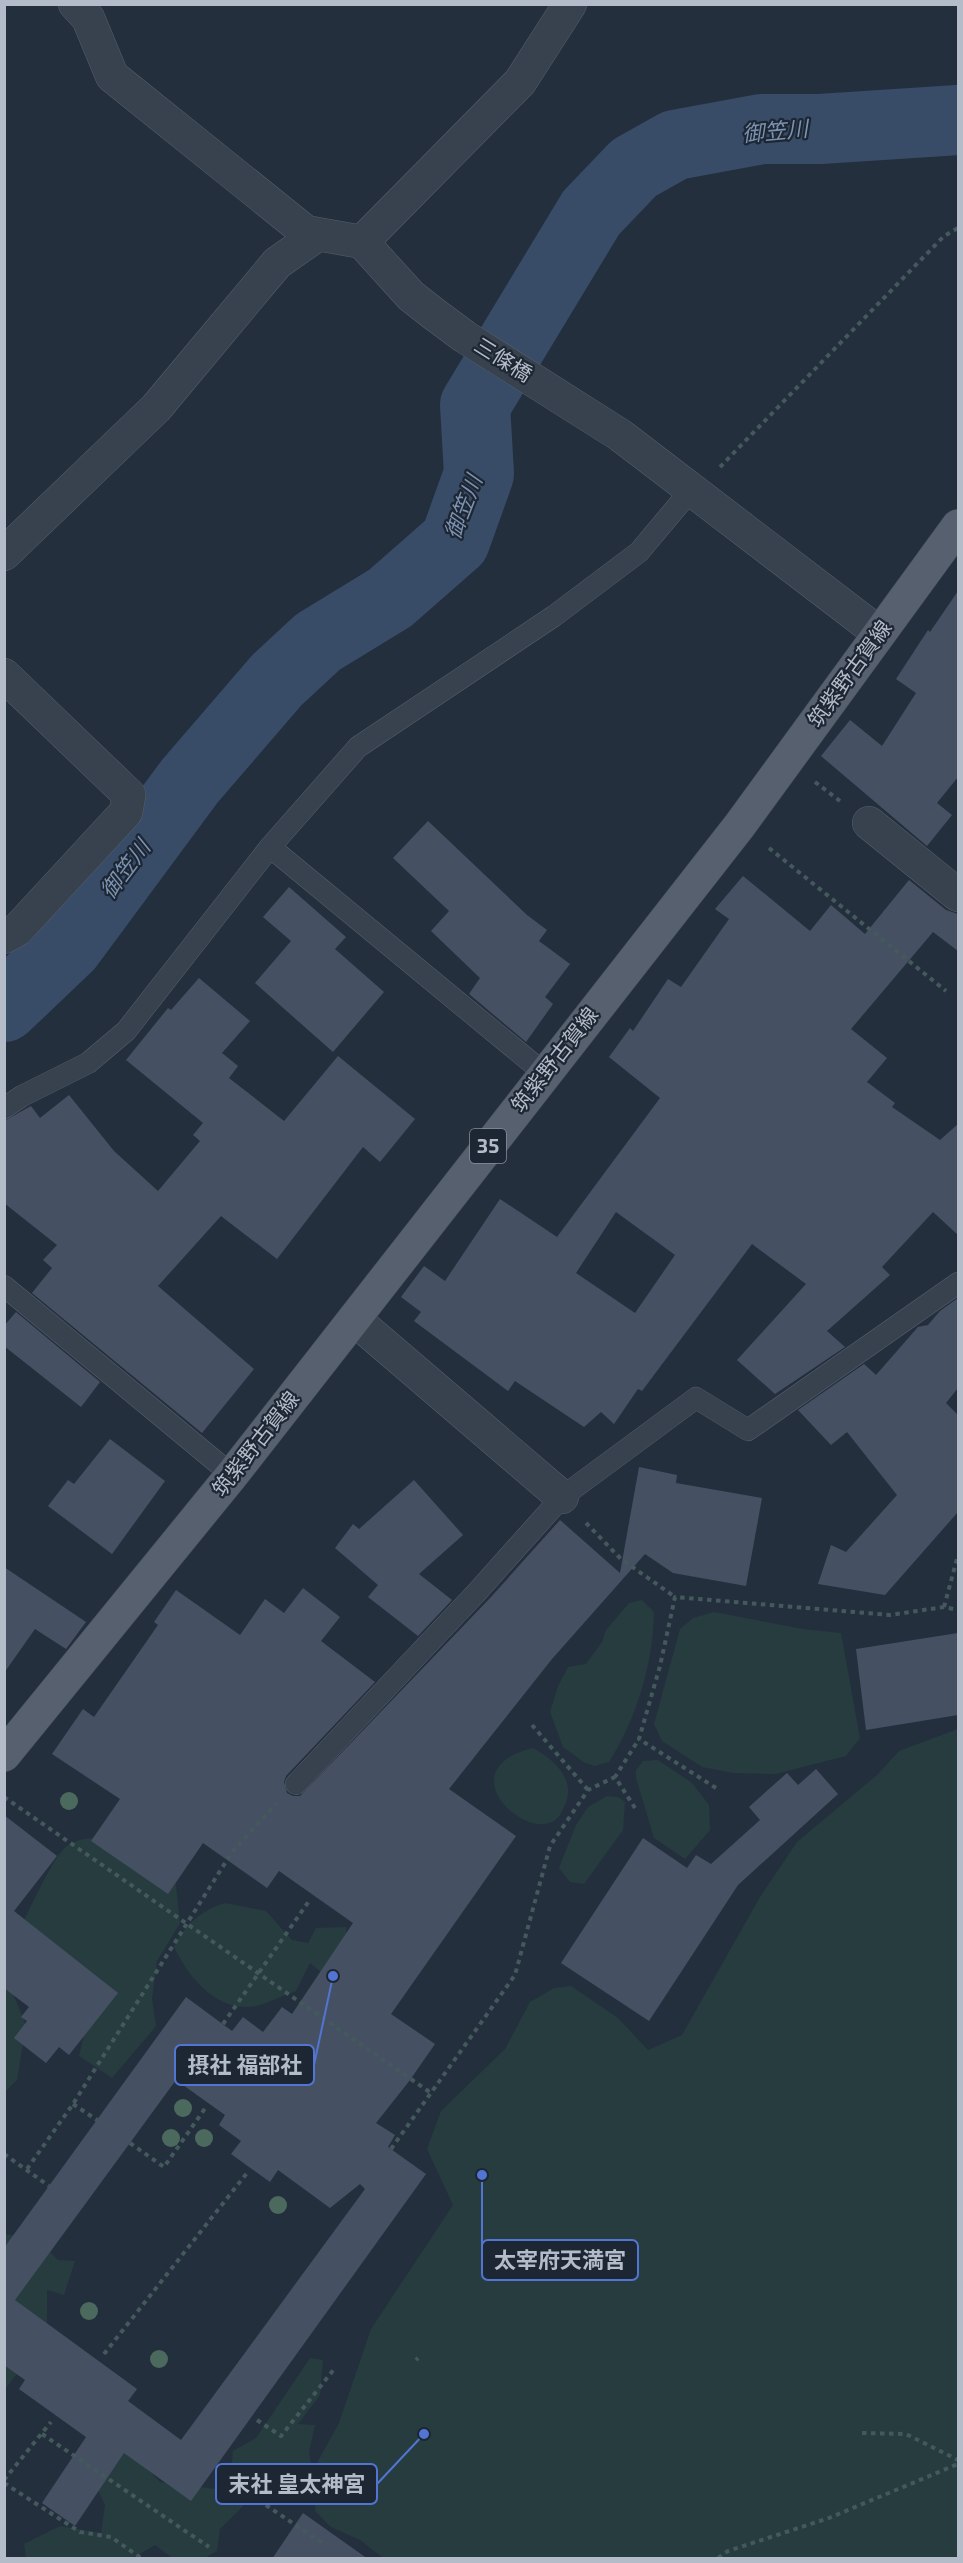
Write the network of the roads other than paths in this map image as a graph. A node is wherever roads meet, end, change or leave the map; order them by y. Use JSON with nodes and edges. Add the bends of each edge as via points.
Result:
{"nodes":[{"id":1,"x":75,"y":4,"type":"edge"},
{"id":2,"x":570,"y":4,"type":"edge"},
{"id":3,"x":317,"y":235,"type":"junction"},
{"id":4,"x":362,"y":242,"type":"junction"},
{"id":5,"x":694,"y":492,"type":"junction"},
{"id":6,"x":958,"y":526,"type":"edge"},
{"id":7,"x":4,"y":554,"type":"edge"},
{"id":8,"x":879,"y":633,"type":"junction"},
{"id":9,"x":4,"y":675,"type":"edge"},
{"id":10,"x":869,"y":823,"type":"road end"},
{"id":11,"x":270,"y":847,"type":"junction"},
{"id":12,"x":958,"y":896,"type":"edge"},
{"id":13,"x":4,"y":937,"type":"edge"},
{"id":14,"x":544,"y":1073,"type":"junction"},
{"id":15,"x":4,"y":1108,"type":"edge"},
{"id":16,"x":958,"y":1283,"type":"edge"},
{"id":17,"x":4,"y":1286,"type":"edge"},
{"id":18,"x":354,"y":1319,"type":"junction"},
{"id":19,"x":232,"y":1475,"type":"junction"},
{"id":20,"x":562,"y":1497,"type":"junction"},
{"id":21,"x":4,"y":1755,"type":"edge"},
{"id":22,"x":296,"y":1784,"type":"road end"}],
"edges":[{"from":1,"to":3,"type":"street","via":[[88,18],[112,76],[306,232]]},
{"from":2,"to":4,"type":"street","via":[[520,82]]},
{"from":3,"to":4,"type":"street"},
{"from":3,"to":7,"type":"street","via":[[277,263],[156,408]]},
{"from":4,"to":5,"type":"street","name":"三條橋","via":[[411,296],[465,337],[620,435]]},
{"from":5,"to":8,"type":"street","name":"三條橋"},
{"from":5,"to":11,"type":"lane","via":[[639,552],[554,616],[358,747]]},
{"from":6,"to":8,"type":"main road","name":"筑紫野古賀線","number":"35"},
{"from":8,"to":14,"type":"main road","name":"筑紫野古賀線","number":"35","via":[[740,825]]},
{"from":9,"to":13,"type":"street","via":[[129,795],[126,812],[17,930]]},
{"from":10,"to":12,"type":"street"},
{"from":11,"to":14,"type":"lane"},
{"from":11,"to":15,"type":"lane","via":[[126,1031],[88,1063]]},
{"from":14,"to":18,"type":"main road","name":"筑紫野古賀線","number":"35"},
{"from":16,"to":20,"type":"lane","via":[[748,1430],[696,1398]]},
{"from":17,"to":19,"type":"lane"},
{"from":18,"to":19,"type":"main road","name":"筑紫野古賀線","number":"35"},
{"from":18,"to":20,"type":"street"},
{"from":19,"to":21,"type":"main road","name":"筑紫野古賀線","number":"35"},
{"from":20,"to":22,"type":"lane"}]}
